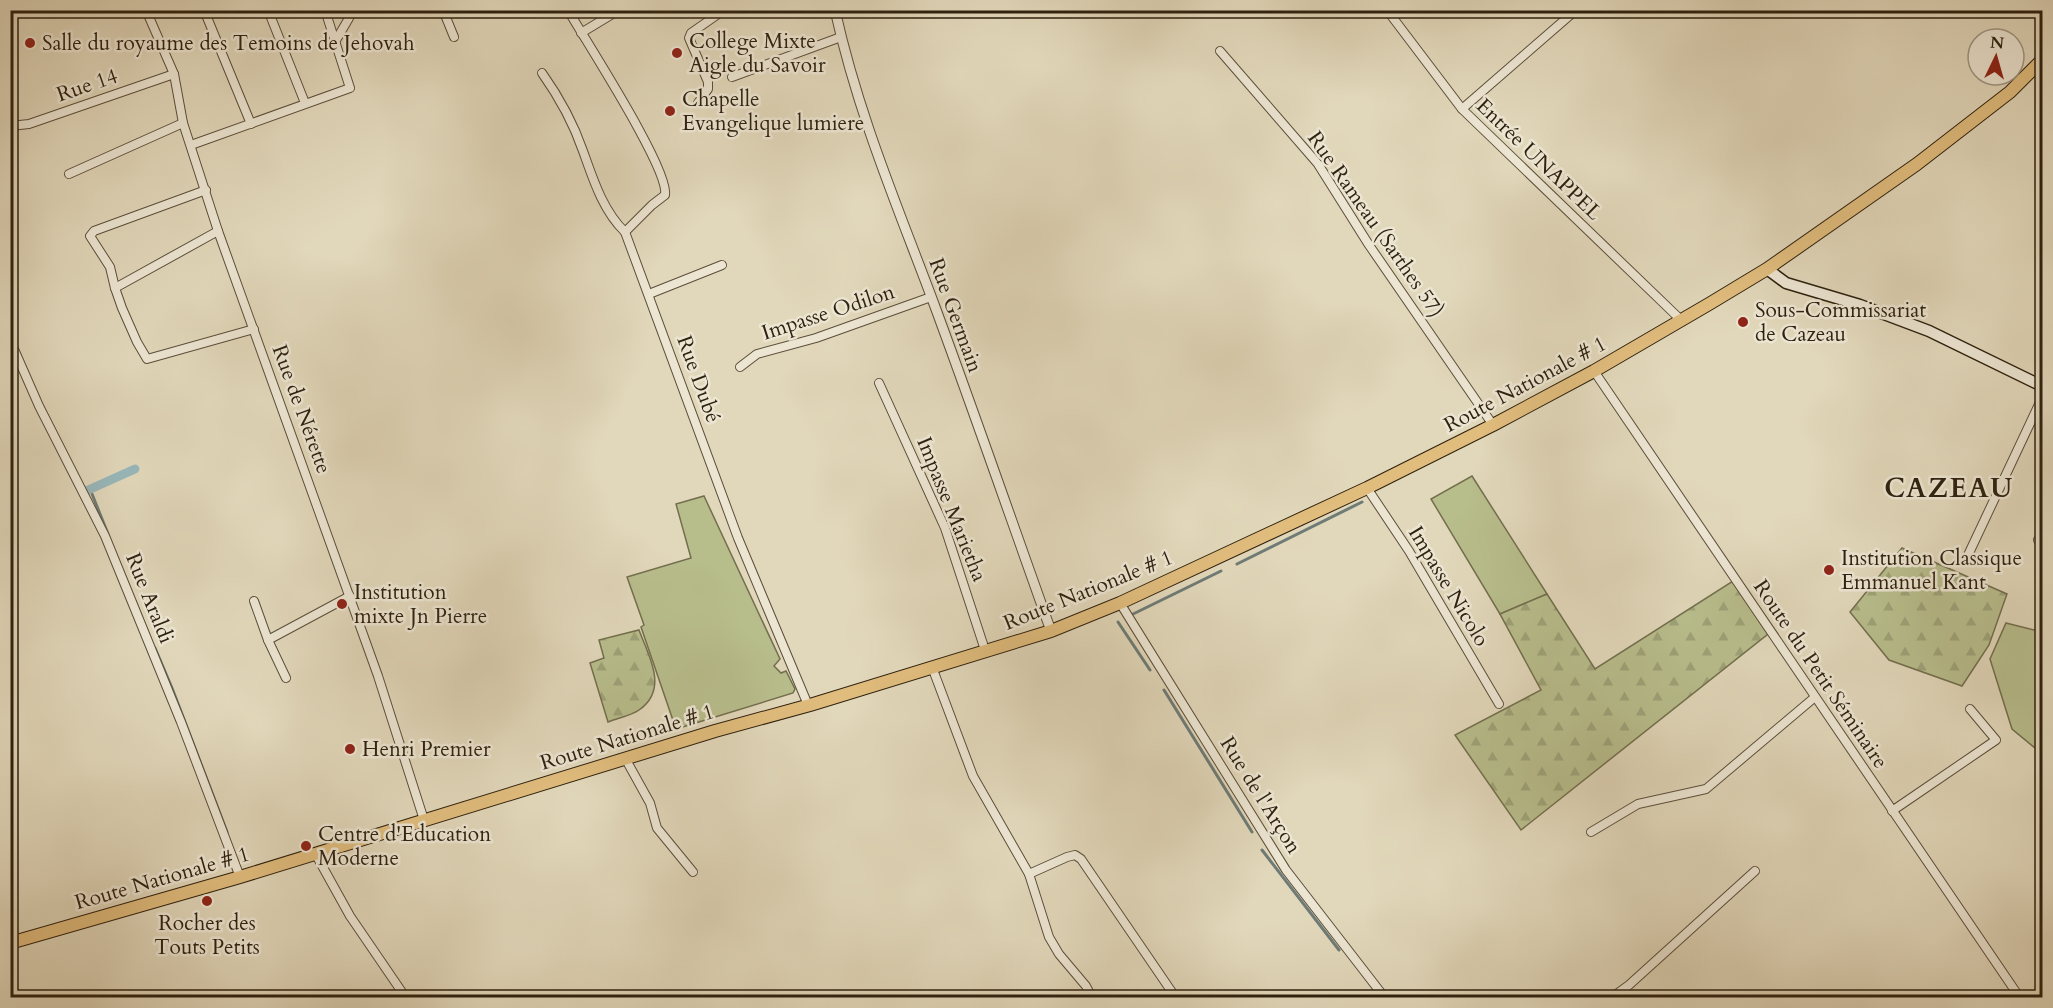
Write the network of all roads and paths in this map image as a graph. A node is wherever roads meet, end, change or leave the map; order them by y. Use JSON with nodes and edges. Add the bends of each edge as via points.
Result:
{"nodes":[{"id":1,"x":146,"y":10,"type":"edge"},
{"id":2,"x":204,"y":10,"type":"edge"},
{"id":3,"x":268,"y":10,"type":"edge"},
{"id":4,"x":350,"y":10,"type":"edge"},
{"id":5,"x":443,"y":10,"type":"edge"},
{"id":6,"x":568,"y":10,"type":"edge"},
{"id":7,"x":619,"y":10,"type":"edge"},
{"id":8,"x":724,"y":10,"type":"edge"},
{"id":9,"x":835,"y":10,"type":"edge"},
{"id":10,"x":1387,"y":10,"type":"edge"},
{"id":11,"x":1576,"y":10,"type":"edge"},
{"id":12,"x":326,"y":11,"type":"edge"},
{"id":13,"x":581,"y":33,"type":"junction"},
{"id":14,"x":454,"y":37,"type":"dead end"},
{"id":15,"x":841,"y":37,"type":"junction"},
{"id":16,"x":335,"y":42,"type":"junction"},
{"id":17,"x":1220,"y":51,"type":"dead end"},
{"id":18,"x":2043,"y":60,"type":"edge"},
{"id":19,"x":542,"y":73,"type":"dead end"},
{"id":20,"x":174,"y":74,"type":"junction"},
{"id":21,"x":732,"y":77,"type":"dead end"},
{"id":22,"x":698,"y":103,"type":"dead end"},
{"id":23,"x":305,"y":104,"type":"junction"},
{"id":24,"x":1462,"y":109,"type":"junction"},
{"id":25,"x":183,"y":123,"type":"junction"},
{"id":26,"x":251,"y":124,"type":"junction"},
{"id":27,"x":10,"y":126,"type":"edge"},
{"id":28,"x":190,"y":145,"type":"junction"},
{"id":29,"x":69,"y":174,"type":"dead end"},
{"id":30,"x":206,"y":190,"type":"junction"},
{"id":31,"x":218,"y":231,"type":"junction"},
{"id":32,"x":625,"y":232,"type":"junction"},
{"id":33,"x":722,"y":265,"type":"dead end"},
{"id":34,"x":1767,"y":269,"type":"junction"},
{"id":35,"x":115,"y":288,"type":"junction"},
{"id":36,"x":649,"y":294,"type":"junction"},
{"id":37,"x":931,"y":297,"type":"junction"},
{"id":38,"x":1681,"y":320,"type":"junction"},
{"id":39,"x":254,"y":329,"type":"junction"},
{"id":40,"x":10,"y":340,"type":"edge"},
{"id":41,"x":740,"y":367,"type":"dead end"},
{"id":42,"x":1594,"y":371,"type":"junction"},
{"id":43,"x":879,"y":383,"type":"dead end"},
{"id":44,"x":2043,"y":386,"type":"edge"},
{"id":45,"x":2043,"y":398,"type":"edge"},
{"id":46,"x":1493,"y":425,"type":"junction"},
{"id":47,"x":1366,"y":488,"type":"junction"},
{"id":48,"x":1969,"y":553,"type":"dead end"},
{"id":49,"x":350,"y":596,"type":"junction"},
{"id":50,"x":254,"y":601,"type":"dead end"},
{"id":51,"x":1120,"y":603,"type":"junction"},
{"id":52,"x":1051,"y":630,"type":"junction"},
{"id":53,"x":268,"y":640,"type":"junction"},
{"id":54,"x":985,"y":650,"type":"junction"},
{"id":55,"x":932,"y":667,"type":"junction"},
{"id":56,"x":286,"y":678,"type":"dead end"},
{"id":57,"x":1815,"y":697,"type":"junction"},
{"id":58,"x":1499,"y":704,"type":"dead end"},
{"id":59,"x":808,"y":705,"type":"junction"},
{"id":60,"x":1970,"y":709,"type":"dead end"},
{"id":61,"x":625,"y":758,"type":"junction"},
{"id":62,"x":1892,"y":812,"type":"junction"},
{"id":63,"x":424,"y":820,"type":"junction"},
{"id":64,"x":1591,"y":832,"type":"dead end"},
{"id":65,"x":315,"y":853,"type":"junction"},
{"id":66,"x":693,"y":872,"type":"dead end"},
{"id":67,"x":1755,"y":872,"type":"dead end"},
{"id":68,"x":1029,"y":874,"type":"junction"},
{"id":69,"x":240,"y":877,"type":"junction"},
{"id":70,"x":10,"y":943,"type":"edge"},
{"id":71,"x":406,"y":998,"type":"edge"},
{"id":72,"x":1092,"y":998,"type":"edge"},
{"id":73,"x":1176,"y":998,"type":"edge"},
{"id":74,"x":1385,"y":998,"type":"edge"},
{"id":75,"x":1611,"y":998,"type":"edge"},
{"id":76,"x":2020,"y":998,"type":"edge"}],
"edges":[{"from":1,"to":20,"type":"street","name":"Rue de Nérette"},
{"from":2,"to":26,"type":"street"},
{"from":3,"to":23,"type":"street"},
{"from":4,"to":16,"type":"street"},
{"from":5,"to":14,"type":"street"},
{"from":6,"to":13,"type":"street"},
{"from":7,"to":13,"type":"street"},
{"from":8,"to":22,"type":"street","via":[[689,38],[708,82],[708,89]]},
{"from":9,"to":15,"type":"street","name":"Rue Germain"},
{"from":10,"to":24,"type":"street","name":"Entrée UNAPPEL"},
{"from":11,"to":24,"type":"street"},
{"from":12,"to":16,"type":"street"},
{"from":13,"to":32,"type":"street","via":[[650,150],[666,190]]},
{"from":15,"to":21,"type":"street"},
{"from":15,"to":37,"type":"street","name":"Rue Germain","via":[[873,146]]},
{"from":16,"to":23,"type":"street","via":[[350,88]]},
{"from":17,"to":46,"type":"street","name":"Rue Rameau (Sarthes 57)","via":[[1318,164]]},
{"from":18,"to":34,"type":"main road","name":"Route Nationale # 1","via":[[2010,92],[1917,164]]},
{"from":19,"to":32,"type":"street","name":"Rue Dubé","via":[[562,102],[588,170],[615,222]]},
{"from":20,"to":25,"type":"street","name":"Rue de Nérette"},
{"from":20,"to":27,"type":"street","name":"Rue 14","via":[[29,124]]},
{"from":23,"to":26,"type":"street"},
{"from":24,"to":38,"type":"street","name":"Entrée UNAPPEL"},
{"from":25,"to":28,"type":"street","name":"Rue de Nérette"},
{"from":25,"to":29,"type":"street"},
{"from":26,"to":28,"type":"street"},
{"from":28,"to":30,"type":"street","name":"Rue de Nérette"},
{"from":30,"to":31,"type":"street","name":"Rue de Nérette"},
{"from":30,"to":35,"type":"street","via":[[90,234],[110,267]]},
{"from":31,"to":35,"type":"street"},
{"from":31,"to":39,"type":"street","name":"Rue de Nérette"},
{"from":32,"to":36,"type":"street","name":"Rue Dubé"},
{"from":33,"to":36,"type":"street"},
{"from":34,"to":38,"type":"main road","name":"Route Nationale # 1"},
{"from":34,"to":44,"type":"main road","via":[[1786,283],[1929,331]]},
{"from":35,"to":39,"type":"street","via":[[147,359]]},
{"from":36,"to":59,"type":"street","name":"Rue Dubé","via":[[738,538]]},
{"from":37,"to":41,"type":"street","name":"Impasse Odilon","via":[[816,338],[757,354]]},
{"from":37,"to":52,"type":"street","name":"Rue Germain"},
{"from":38,"to":42,"type":"main road","name":"Route Nationale # 1"},
{"from":39,"to":49,"type":"street","name":"Rue de Nérette"},
{"from":40,"to":69,"type":"street","name":"Rue Araldi","via":[[105,536]]},
{"from":42,"to":46,"type":"main road","name":"Route Nationale # 1"},
{"from":42,"to":57,"type":"street","name":"Route du Petit Séminaire"},
{"from":43,"to":54,"type":"street","name":"Impasse Marietha","via":[[945,528]]},
{"from":45,"to":48,"type":"street"},
{"from":46,"to":47,"type":"main road","name":"Route Nationale # 1"},
{"from":47,"to":51,"type":"main road","name":"Route Nationale # 1"},
{"from":47,"to":58,"type":"street","name":"Impasse Nicolo","via":[[1409,551]]},
{"from":49,"to":53,"type":"street"},
{"from":49,"to":63,"type":"street","name":"Rue de Nérette"},
{"from":50,"to":53,"type":"street"},
{"from":51,"to":52,"type":"main road","name":"Route Nationale # 1"},
{"from":51,"to":74,"type":"street","name":"Rue de l'Arçon","via":[[1286,870]]},
{"from":52,"to":54,"type":"main road","name":"Route Nationale # 1"},
{"from":53,"to":56,"type":"street"},
{"from":54,"to":55,"type":"main road","name":"Route Nationale # 1"},
{"from":55,"to":59,"type":"main road","name":"Route Nationale # 1"},
{"from":55,"to":68,"type":"street","via":[[973,776]]},
{"from":57,"to":62,"type":"street","name":"Route du Petit Séminaire"},
{"from":57,"to":64,"type":"street","via":[[1706,789],[1638,804]]},
{"from":59,"to":61,"type":"main road","name":"Route Nationale # 1"},
{"from":60,"to":62,"type":"street","via":[[1996,740]]},
{"from":61,"to":63,"type":"main road","name":"Route Nationale # 1"},
{"from":61,"to":66,"type":"street","via":[[650,803],[657,828]]},
{"from":62,"to":76,"type":"street","name":"Route du Petit Séminaire"},
{"from":63,"to":65,"type":"main road","name":"Route Nationale # 1"},
{"from":65,"to":69,"type":"main road","name":"Route Nationale # 1"},
{"from":65,"to":71,"type":"street","via":[[350,916]]},
{"from":67,"to":75,"type":"street"},
{"from":68,"to":72,"type":"street","via":[[1049,937]]},
{"from":68,"to":73,"type":"street","via":[[1067,857],[1075,855],[1081,859]]},
{"from":69,"to":70,"type":"main road","name":"Route Nationale # 1"}]}
